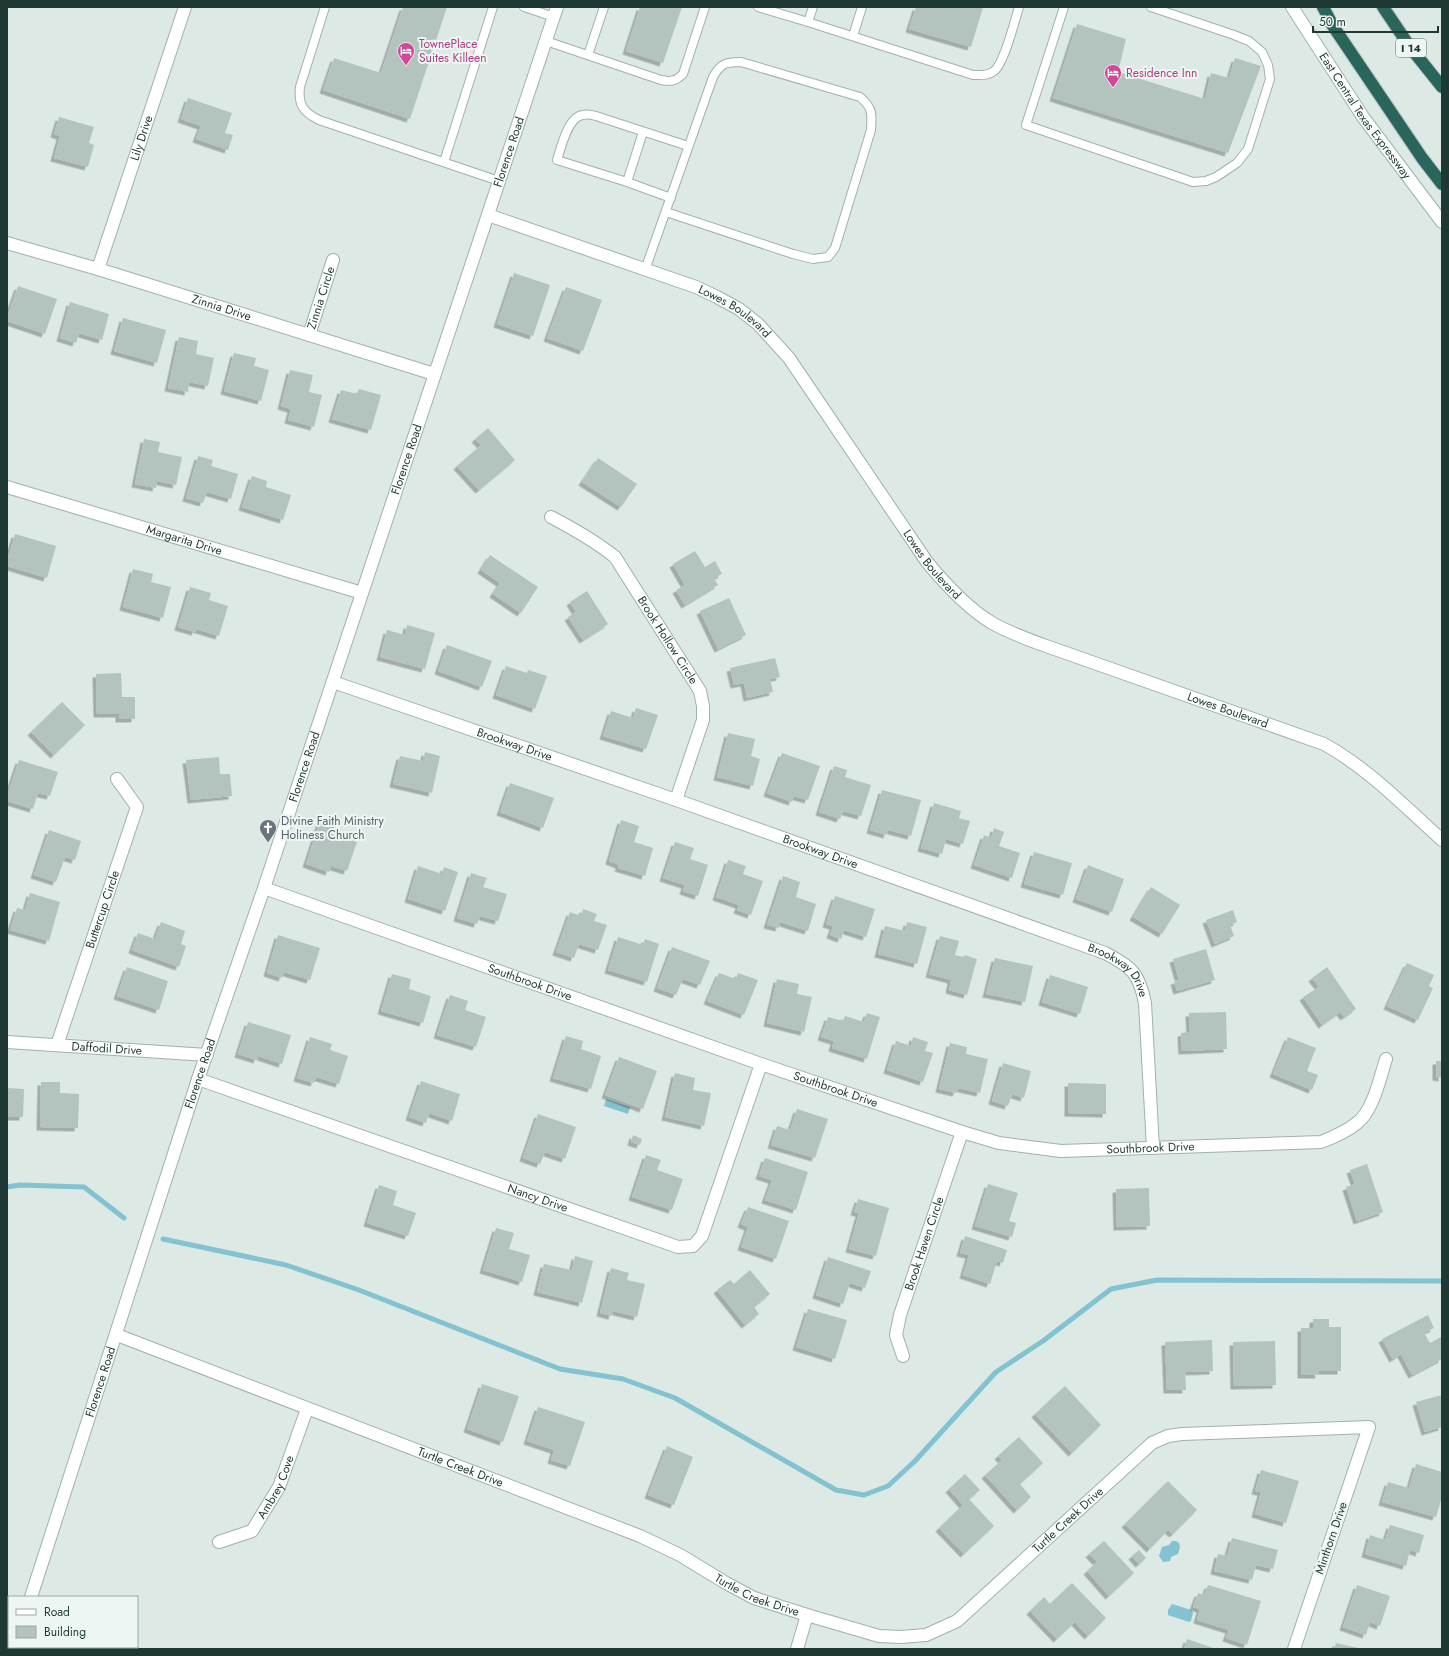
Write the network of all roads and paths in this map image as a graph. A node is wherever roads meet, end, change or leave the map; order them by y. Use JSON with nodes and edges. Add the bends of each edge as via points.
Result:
{"nodes":[{"id":1,"x":185,"y":7,"type":"edge"},
{"id":2,"x":324,"y":7,"type":"edge"},
{"id":3,"x":493,"y":7,"type":"edge"},
{"id":4,"x":524,"y":7,"type":"edge"},
{"id":5,"x":604,"y":7,"type":"edge"},
{"id":6,"x":705,"y":7,"type":"edge"},
{"id":7,"x":758,"y":7,"type":"edge"},
{"id":8,"x":813,"y":7,"type":"edge"},
{"id":9,"x":862,"y":7,"type":"edge"},
{"id":10,"x":1019,"y":7,"type":"edge"},
{"id":11,"x":1064,"y":7,"type":"edge"},
{"id":12,"x":1151,"y":7,"type":"edge"},
{"id":13,"x":1292,"y":7,"type":"edge"},
{"id":14,"x":1323,"y":7,"type":"edge"},
{"id":15,"x":1383,"y":7,"type":"edge"},
{"id":16,"x":556,"y":12,"type":"edge"},
{"id":17,"x":808,"y":22,"type":"junction"},
{"id":18,"x":853,"y":36,"type":"junction"},
{"id":19,"x":546,"y":41,"type":"junction"},
{"id":20,"x":588,"y":55,"type":"junction"},
{"id":21,"x":1442,"y":87,"type":"edge"},
{"id":22,"x":643,"y":132,"type":"junction"},
{"id":23,"x":688,"y":146,"type":"junction"},
{"id":24,"x":444,"y":162,"type":"junction"},
{"id":25,"x":499,"y":181,"type":"junction"},
{"id":26,"x":627,"y":182,"type":"junction"},
{"id":27,"x":1442,"y":184,"type":"edge"},
{"id":28,"x":670,"y":198,"type":"junction"},
{"id":29,"x":666,"y":212,"type":"junction"},
{"id":30,"x":488,"y":215,"type":"junction"},
{"id":31,"x":1442,"y":222,"type":"edge"},
{"id":32,"x":7,"y":243,"type":"edge"},
{"id":33,"x":333,"y":260,"type":"dead end"},
{"id":34,"x":98,"y":269,"type":"junction"},
{"id":35,"x":645,"y":270,"type":"junction"},
{"id":36,"x":309,"y":335,"type":"junction"},
{"id":37,"x":434,"y":374,"type":"junction"},
{"id":38,"x":7,"y":487,"type":"edge"},
{"id":39,"x":551,"y":517,"type":"dead end"},
{"id":40,"x":362,"y":593,"type":"junction"},
{"id":41,"x":333,"y":682,"type":"junction"},
{"id":42,"x":117,"y":779,"type":"dead end"},
{"id":43,"x":676,"y":800,"type":"junction"},
{"id":44,"x":1442,"y":840,"type":"edge"},
{"id":45,"x":264,"y":888,"type":"junction"},
{"id":46,"x":7,"y":1042,"type":"edge"},
{"id":47,"x":57,"y":1045,"type":"junction"},
{"id":48,"x":207,"y":1055,"type":"junction"},
{"id":49,"x":1386,"y":1059,"type":"dead end"},
{"id":50,"x":761,"y":1064,"type":"junction"},
{"id":51,"x":198,"y":1079,"type":"junction"},
{"id":52,"x":962,"y":1132,"type":"junction"},
{"id":53,"x":1153,"y":1148,"type":"junction"},
{"id":54,"x":117,"y":1335,"type":"junction"},
{"id":55,"x":903,"y":1356,"type":"dead end"},
{"id":56,"x":307,"y":1409,"type":"junction"},
{"id":57,"x":1369,"y":1427,"type":"joint"},
{"id":58,"x":219,"y":1542,"type":"dead end"},
{"id":59,"x":31,"y":1596,"type":"edge"},
{"id":60,"x":807,"y":1615,"type":"junction"},
{"id":61,"x":797,"y":1649,"type":"edge"},
{"id":62,"x":1294,"y":1649,"type":"edge"}],
"edges":[{"from":1,"to":34,"type":"street","name":"Lily Drive"},
{"from":2,"to":24,"type":"lane","via":[[300,87],[299,96],[305,111],[319,120]]},
{"from":3,"to":24,"type":"lane"},
{"from":4,"to":16,"type":"lane"},
{"from":5,"to":20,"type":"lane"},
{"from":6,"to":20,"type":"lane","via":[[683,74],[676,80],[661,80]]},
{"from":7,"to":17,"type":"lane"},
{"from":8,"to":17,"type":"lane"},
{"from":9,"to":18,"type":"lane"},
{"from":10,"to":18,"type":"lane","via":[[1002,61],[995,71],[985,75],[973,75]]},
{"from":11,"to":12,"type":"lane","via":[[1026,125],[1192,182],[1206,181],[1237,162],[1248,149],[1270,79],[1268,65],[1262,52],[1249,41]]},
{"from":13,"to":31,"type":"street","name":"East Central Texas Expressway","via":[[1363,117]]},
{"from":14,"to":27,"type":"highway","via":[[1333,26]]},
{"from":15,"to":21,"type":"highway","number":"I 14","via":[[1410,47]]},
{"from":16,"to":19,"type":"street","name":"Florence Road"},
{"from":17,"to":18,"type":"lane"},
{"from":19,"to":20,"type":"lane"},
{"from":19,"to":25,"type":"street","name":"Florence Road"},
{"from":22,"to":23,"type":"lane"},
{"from":22,"to":26,"type":"lane"},
{"from":22,"to":26,"type":"lane","via":[[596,116],[582,114],[572,120],[556,160]]},
{"from":23,"to":28,"type":"lane"},
{"from":23,"to":29,"type":"lane","via":[[713,76],[718,68],[728,62],[741,62],[860,97],[869,104],[872,113],[871,130],[835,248],[828,256],[814,259],[793,254]]},
{"from":24,"to":25,"type":"lane"},
{"from":25,"to":30,"type":"street","name":"Florence Road"},
{"from":26,"to":28,"type":"lane"},
{"from":28,"to":29,"type":"lane"},
{"from":29,"to":35,"type":"lane"},
{"from":30,"to":35,"type":"street","name":"Lowes Boulevard"},
{"from":30,"to":37,"type":"street","name":"Florence Road"},
{"from":32,"to":34,"type":"street","name":"Zinnia Drive"},
{"from":33,"to":36,"type":"street","name":"Zinnia Circle"},
{"from":34,"to":36,"type":"street","name":"Zinnia Drive"},
{"from":35,"to":44,"type":"street","name":"Lowes Boulevard","via":[[696,288],[739,309],[775,341],[790,358],[927,562],[966,603],[991,622],[1049,648],[1324,744],[1366,771]]},
{"from":36,"to":37,"type":"street","name":"Zinnia Drive"},
{"from":37,"to":40,"type":"street","name":"Florence Road"},
{"from":38,"to":40,"type":"street","name":"Margarita Drive"},
{"from":39,"to":43,"type":"street","name":"Brook Hollow Circle","via":[[577,530],[615,557],[700,691],[703,720]]},
{"from":40,"to":41,"type":"street","name":"Florence Road"},
{"from":41,"to":43,"type":"street","name":"Brookway Drive"},
{"from":41,"to":45,"type":"street","name":"Florence Road"},
{"from":42,"to":47,"type":"street","name":"Buttercup Circle","via":[[137,807]]},
{"from":43,"to":53,"type":"street","name":"Brookway Drive","via":[[1105,953],[1122,962],[1134,972],[1142,986],[1145,1003]]},
{"from":45,"to":48,"type":"street","name":"Florence Road"},
{"from":45,"to":50,"type":"street","name":"Southbrook Drive"},
{"from":46,"to":47,"type":"street","name":"Daffodil Drive"},
{"from":47,"to":48,"type":"street","name":"Daffodil Drive"},
{"from":48,"to":51,"type":"street","name":"Florence Road"},
{"from":49,"to":53,"type":"street","name":"Southbrook Drive","via":[[1373,1101],[1359,1122],[1343,1133],[1321,1142]]},
{"from":50,"to":51,"type":"street","name":"Nancy Drive","via":[[702,1236],[693,1246],[678,1247]]},
{"from":50,"to":52,"type":"street","name":"Southbrook Drive"},
{"from":51,"to":54,"type":"street","name":"Florence Road"},
{"from":52,"to":53,"type":"street","name":"Southbrook Drive","via":[[999,1143],[1061,1151]]},
{"from":52,"to":55,"type":"street","name":"Brook Haven Circle","via":[[900,1315],[896,1335]]},
{"from":54,"to":56,"type":"street","name":"Turtle Creek Drive"},
{"from":54,"to":59,"type":"street","name":"Florence Road"},
{"from":56,"to":58,"type":"street","name":"Ambrey Cove","via":[[279,1487],[252,1531]]},
{"from":56,"to":60,"type":"street","name":"Turtle Creek Drive","via":[[640,1536],[680,1555],[754,1598]]},
{"from":57,"to":60,"type":"street","name":"Turtle Creek Drive","via":[[1182,1434],[1168,1436],[1152,1443],[957,1621],[926,1635],[879,1636]]},
{"from":57,"to":62,"type":"street","name":"Minthorn Drive"},
{"from":60,"to":61,"type":"street"}]}
